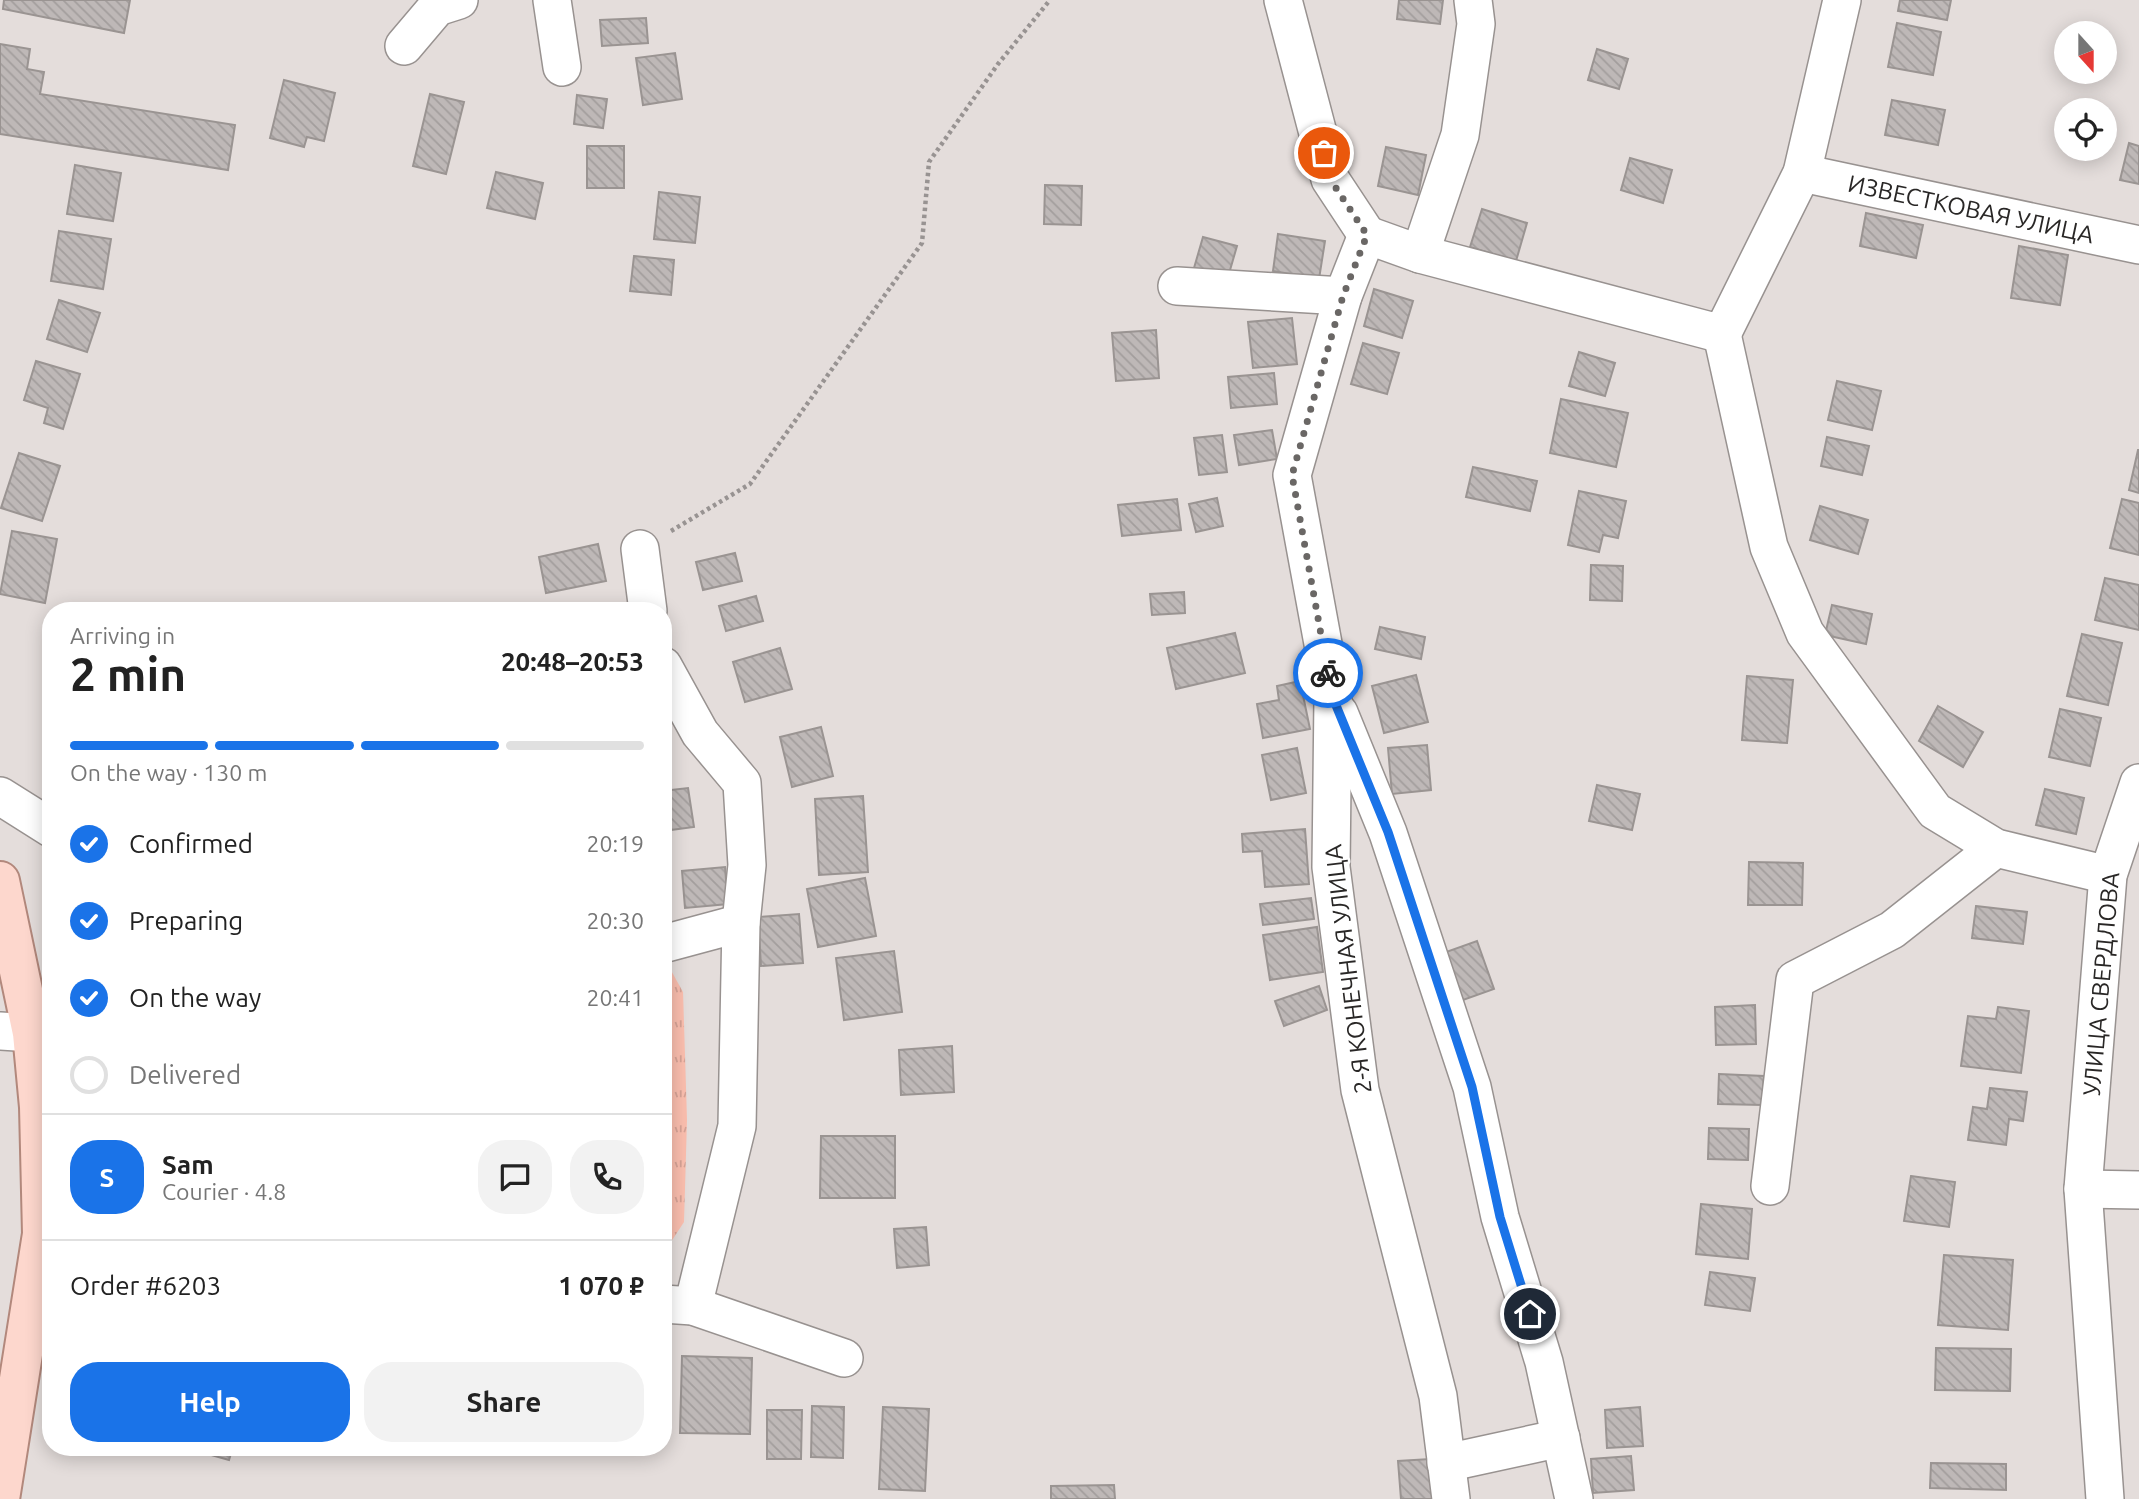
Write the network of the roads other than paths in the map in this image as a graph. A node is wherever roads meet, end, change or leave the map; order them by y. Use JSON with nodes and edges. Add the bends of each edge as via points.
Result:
{"nodes":[{"id":1,"x":459,"y":0,"type":"edge"},
{"id":2,"x":552,"y":0,"type":"edge"},
{"id":3,"x":1283,"y":0,"type":"edge"},
{"id":4,"x":1472,"y":0,"type":"edge"},
{"id":5,"x":1842,"y":0,"type":"edge"},
{"id":6,"x":404,"y":46,"type":"dead end"},
{"id":7,"x":562,"y":66,"type":"dead end"},
{"id":8,"x":1802,"y":173,"type":"junction"},
{"id":9,"x":1367,"y":235,"type":"junction"},
{"id":10,"x":2139,"y":245,"type":"edge"},
{"id":11,"x":1420,"y":254,"type":"junction"},
{"id":12,"x":1177,"y":286,"type":"dead end"},
{"id":13,"x":1343,"y":296,"type":"junction"},
{"id":14,"x":1722,"y":334,"type":"junction"},
{"id":15,"x":640,"y":549,"type":"road end"},
{"id":16,"x":647,"y":602,"type":"edge"},
{"id":17,"x":672,"y":682,"type":"edge"},
{"id":18,"x":1333,"y":698,"type":"junction"},
{"id":19,"x":2139,"y":783,"type":"edge"},
{"id":20,"x":0,"y":796,"type":"edge"},
{"id":21,"x":42,"y":822,"type":"edge"},
{"id":22,"x":1996,"y":848,"type":"junction"},
{"id":23,"x":2108,"y":875,"type":"junction"},
{"id":24,"x":0,"y":881,"type":"edge"},
{"id":25,"x":741,"y":923,"type":"junction"},
{"id":26,"x":672,"y":942,"type":"edge"},
{"id":27,"x":34,"y":1038,"type":"edge"},
{"id":28,"x":42,"y":1155,"type":"edge"},
{"id":29,"x":1770,"y":1186,"type":"dead end"},
{"id":30,"x":2083,"y":1189,"type":"junction"},
{"id":31,"x":2139,"y":1190,"type":"edge"},
{"id":32,"x":42,"y":1263,"type":"edge"},
{"id":33,"x":678,"y":1305,"type":"edge"},
{"id":34,"x":844,"y":1358,"type":"dead end"},
{"id":35,"x":1561,"y":1438,"type":"junction"},
{"id":36,"x":1446,"y":1464,"type":"junction"},
{"id":37,"x":0,"y":1499,"type":"edge"},
{"id":38,"x":1451,"y":1499,"type":"edge"},
{"id":39,"x":1573,"y":1499,"type":"edge"},
{"id":40,"x":2105,"y":1499,"type":"edge"}],
"edges":[{"from":1,"to":6,"type":"street","via":[[437,7]]},
{"from":2,"to":7,"type":"street"},
{"from":3,"to":9,"type":"street","via":[[1330,179]]},
{"from":4,"to":11,"type":"street","via":[[1476,23],[1460,135]]},
{"from":5,"to":8,"type":"street"},
{"from":8,"to":10,"type":"street","name":"ИЗВЕСТКОВАЯ УЛИЦА"},
{"from":8,"to":14,"type":"street"},
{"from":9,"to":11,"type":"street"},
{"from":9,"to":13,"type":"street","name":"2-Я КОНЕЧНАЯ УЛИЦА"},
{"from":11,"to":14,"type":"street"},
{"from":12,"to":13,"type":"street"},
{"from":13,"to":18,"type":"street","name":"2-Я КОНЕЧНАЯ УЛИЦА","via":[[1292,475]]},
{"from":14,"to":22,"type":"street","via":[[1769,547],[1805,633],[1935,811]]},
{"from":15,"to":16,"type":"street"},
{"from":17,"to":25,"type":"street","via":[[701,733],[742,783],[747,865]]},
{"from":18,"to":35,"type":"street","via":[[1388,832],[1472,1087],[1500,1217],[1544,1362]]},
{"from":18,"to":36,"type":"street","name":"2-Я КОНЕЧНАЯ УЛИЦА","via":[[1331,867],[1360,1090],[1438,1396]]},
{"from":19,"to":23,"type":"street","name":"УЛИЦА СВЕРДЛОВА"},
{"from":20,"to":21,"type":"street"},
{"from":22,"to":23,"type":"street"},
{"from":22,"to":29,"type":"street","via":[[1892,930],[1795,980]]},
{"from":23,"to":30,"type":"street","name":"УЛИЦА СВЕРДЛОВА"},
{"from":24,"to":27,"type":"main road"},
{"from":25,"to":26,"type":"street"},
{"from":25,"to":33,"type":"street","via":[[737,1126]]},
{"from":27,"to":28,"type":"main road"},
{"from":30,"to":31,"type":"street"},
{"from":30,"to":40,"type":"street","name":"УЛИЦА СВЕРДЛОВА"},
{"from":32,"to":37,"type":"main road"},
{"from":33,"to":34,"type":"street"},
{"from":35,"to":36,"type":"street"},
{"from":35,"to":39,"type":"street"},
{"from":36,"to":38,"type":"street","name":"2-Я КОНЕЧНАЯ УЛИЦА"}]}
